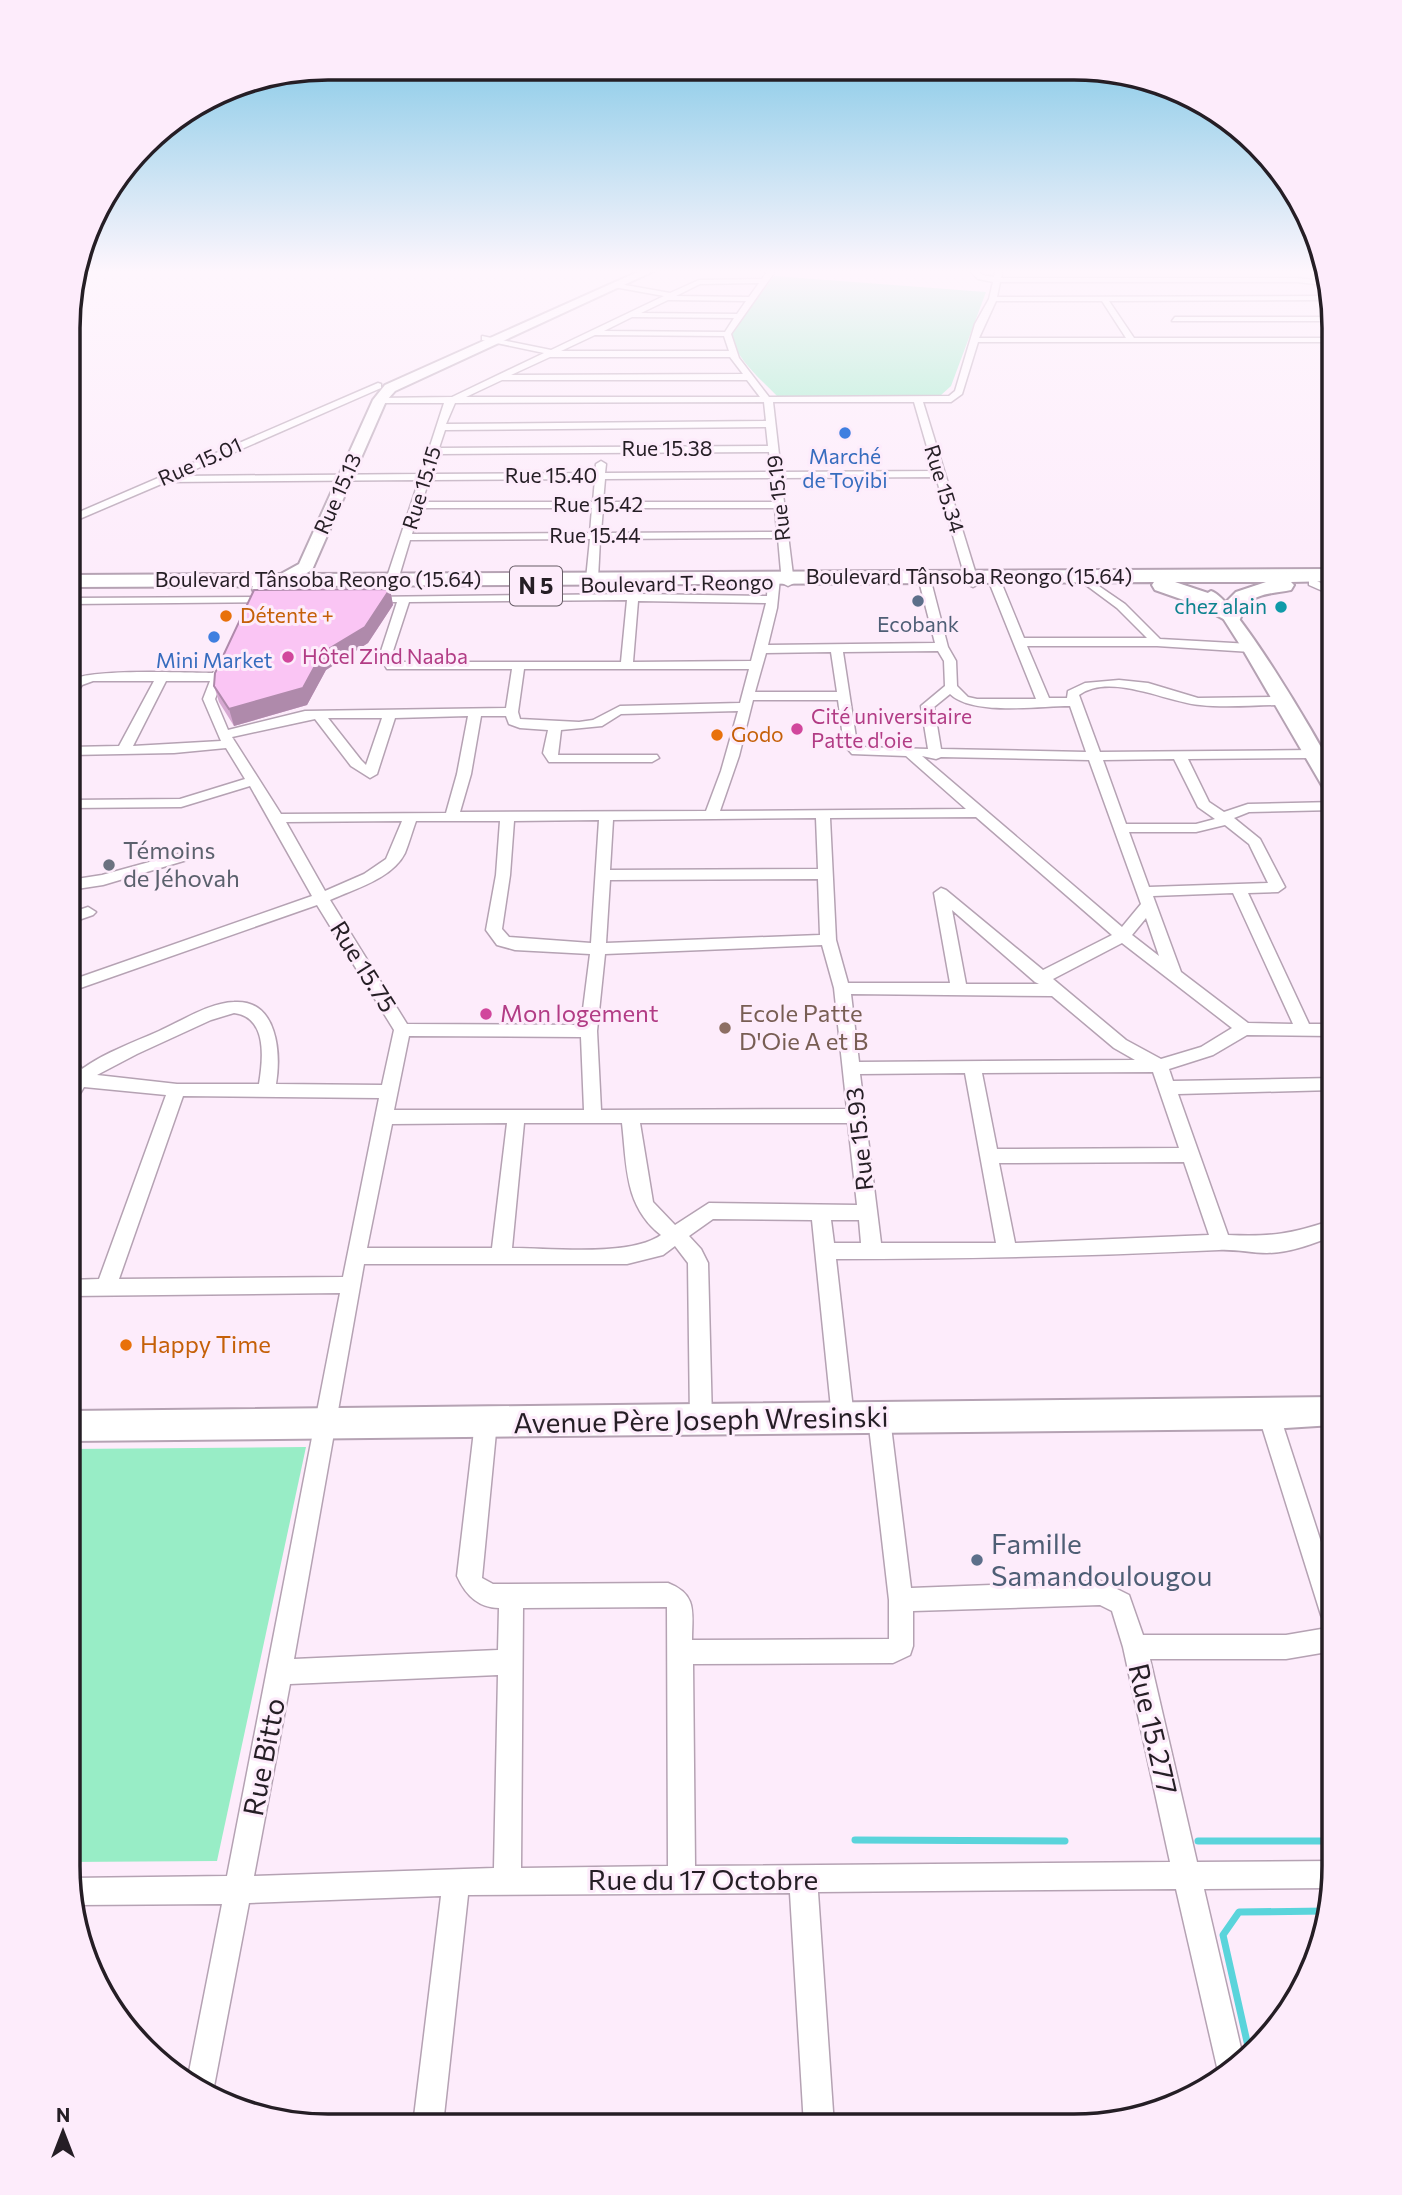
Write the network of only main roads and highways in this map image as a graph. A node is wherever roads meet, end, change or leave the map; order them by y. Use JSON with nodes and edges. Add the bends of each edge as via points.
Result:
{"nodes":[{"id":1,"x":421,"y":372,"type":"edge"},
{"id":2,"x":377,"y":395,"type":"joint"},
{"id":3,"x":1322,"y":577,"type":"edge"},
{"id":4,"x":976,"y":580,"type":"junction"},
{"id":5,"x":80,"y":581,"type":"edge"},
{"id":6,"x":1315,"y":583,"type":"edge"},
{"id":7,"x":779,"y":584,"type":"junction"},
{"id":8,"x":1163,"y":585,"type":"junction"},
{"id":9,"x":80,"y":588,"type":"edge"},
{"id":10,"x":285,"y":590,"type":"junction"},
{"id":11,"x":1217,"y":593,"type":"junction"},
{"id":12,"x":256,"y":594,"type":"junction"},
{"id":13,"x":1322,"y":770,"type":"edge"},
{"id":14,"x":1322,"y":1412,"type":"edge"},
{"id":15,"x":80,"y":1426,"type":"edge"}],
"edges":[{"from":1,"to":2,"type":"main road","name":"Rue 15.01"},
{"from":2,"to":10,"type":"main road","name":"Rue 15.13","via":[[338,478],[306,567]]},
{"from":3,"to":11,"type":"highway","name":"Boulevard Tânsoba Reongo (15.64)","number":"N 5"},
{"from":4,"to":7,"type":"highway","name":"Boulevard Tânsoba Reongo (15.64)","number":"N 5"},
{"from":4,"to":7,"type":"highway","name":"Boulevard T. Reongo","number":"N 5","via":[[926,585]]},
{"from":4,"to":8,"type":"highway","name":"Boulevard T. Reongo","number":"N 5"},
{"from":4,"to":11,"type":"highway","name":"Boulevard Tânsoba Reongo (15.64)","number":"N 5"},
{"from":5,"to":10,"type":"highway","name":"Boulevard Tânsoba Reongo (15.64)","number":"N 5"},
{"from":6,"to":11,"type":"highway","via":[[1248,594],[1234,606]]},
{"from":7,"to":10,"type":"highway","name":"Boulevard Tânsoba Reongo (15.64)","number":"N 5","via":[[392,580]]},
{"from":7,"to":12,"type":"highway","name":"Boulevard T. Reongo","number":"N 5","via":[[634,592]]},
{"from":8,"to":11,"type":"highway","name":"Boulevard T. Reongo","number":"N 5"},
{"from":8,"to":11,"type":"highway","via":[[1203,599]]},
{"from":9,"to":12,"type":"highway","name":"Boulevard T. Reongo","number":"N 5"},
{"from":10,"to":12,"type":"main road","name":"Rue 15.13"},
{"from":11,"to":13,"type":"main road"},
{"from":14,"to":15,"type":"main road","name":"Avenue Père Joseph Wresinski"}]}
